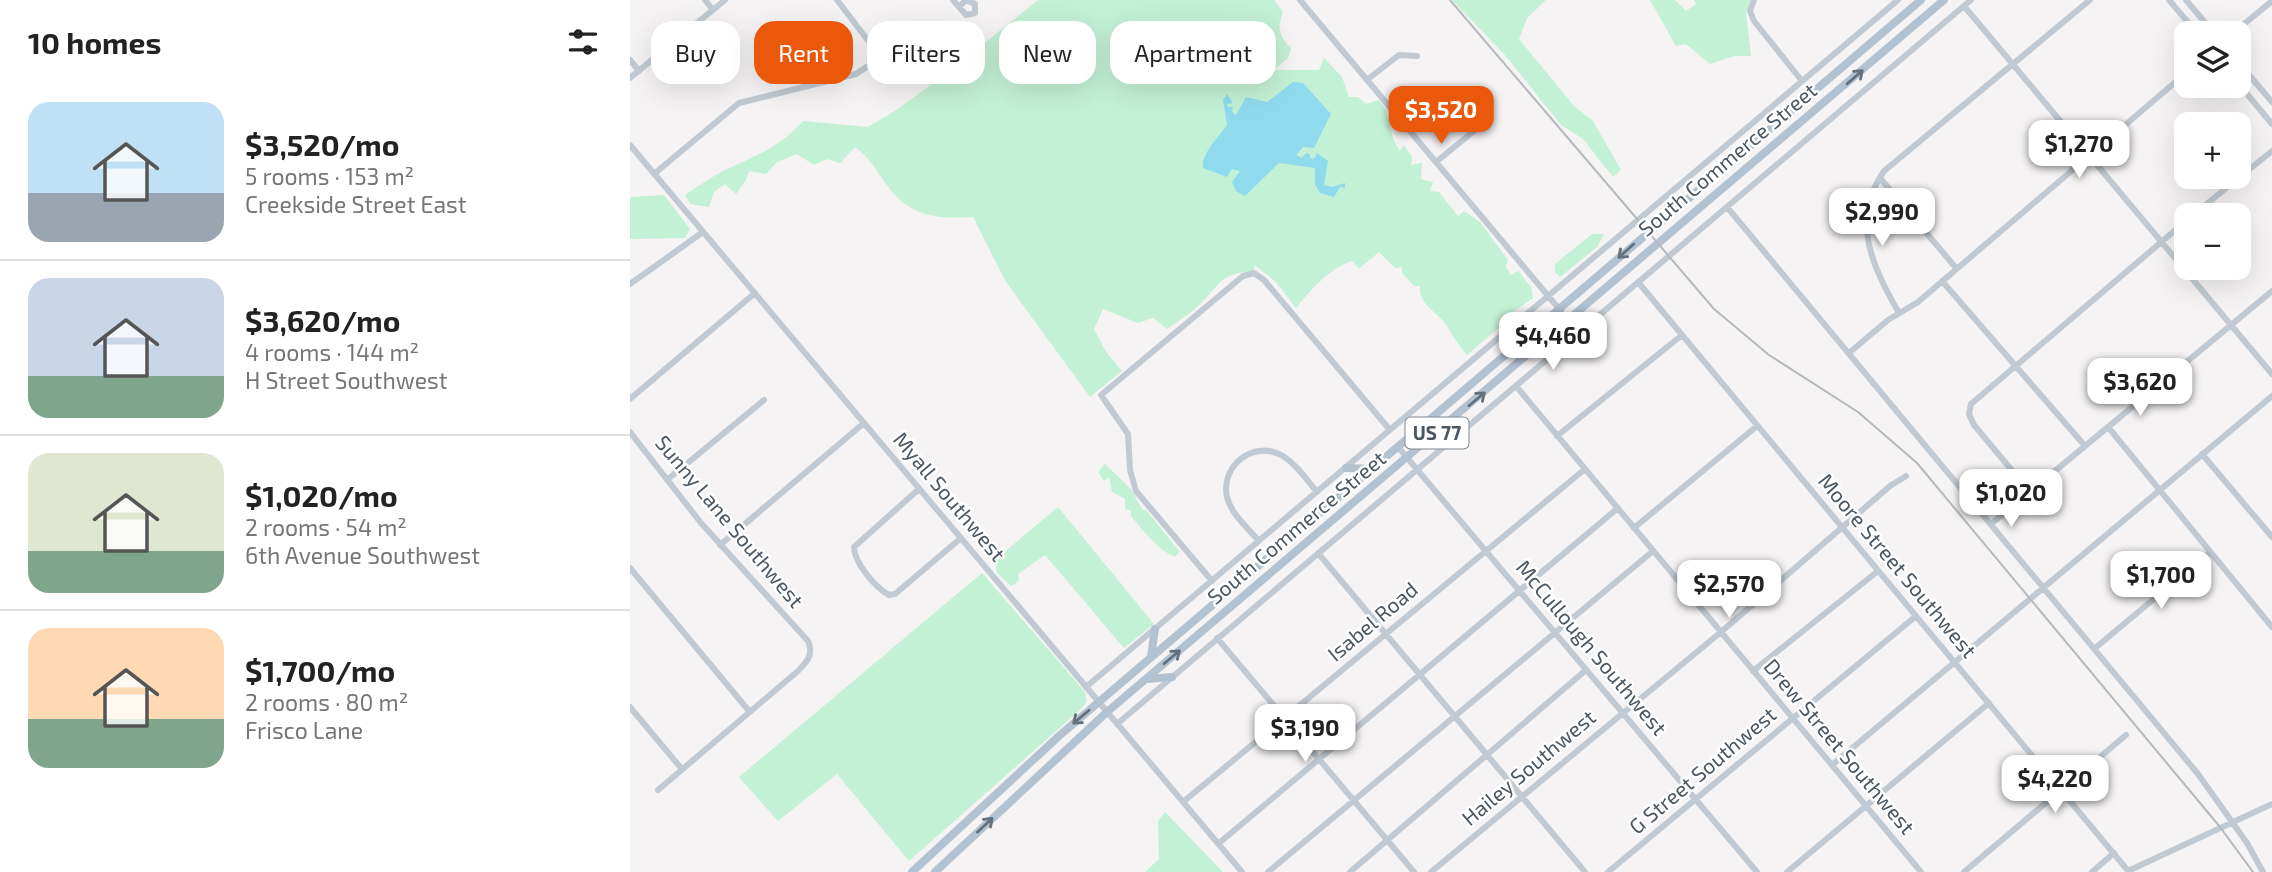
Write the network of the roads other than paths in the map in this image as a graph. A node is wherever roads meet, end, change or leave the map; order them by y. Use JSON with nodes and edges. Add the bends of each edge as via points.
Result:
{"nodes":[{"id":1,"x":705,"y":0,"type":"edge"},
{"id":2,"x":725,"y":0,"type":"edge"},
{"id":3,"x":837,"y":0,"type":"edge"},
{"id":4,"x":953,"y":0,"type":"edge"},
{"id":5,"x":1754,"y":0,"type":"edge"},
{"id":6,"x":1898,"y":0,"type":"edge"},
{"id":7,"x":1921,"y":0,"type":"edge"},
{"id":8,"x":1944,"y":0,"type":"edge"},
{"id":9,"x":1971,"y":0,"type":"edge"},
{"id":10,"x":2090,"y":0,"type":"edge"},
{"id":11,"x":2169,"y":0,"type":"edge"},
{"id":12,"x":2186,"y":0,"type":"edge"},
{"id":13,"x":1301,"y":1,"type":"edge"},
{"id":14,"x":2272,"y":1,"type":"edge"},
{"id":15,"x":1964,"y":6,"type":"junction"},
{"id":16,"x":959,"y":7,"type":"dead end"},
{"id":17,"x":713,"y":10,"type":"junction"},
{"id":18,"x":2187,"y":21,"type":"edge"},
{"id":19,"x":2204,"y":21,"type":"edge"},
{"id":20,"x":2248,"y":21,"type":"edge"},
{"id":21,"x":1417,"y":56,"type":"dead end"},
{"id":22,"x":630,"y":60,"type":"edge"},
{"id":23,"x":2013,"y":64,"type":"junction"},
{"id":24,"x":639,"y":71,"type":"junction"},
{"id":25,"x":2251,"y":77,"type":"edge"},
{"id":26,"x":630,"y":78,"type":"edge"},
{"id":27,"x":1368,"y":79,"type":"junction"},
{"id":28,"x":1802,"y":81,"type":"junction"},
{"id":29,"x":2174,"y":83,"type":"edge"},
{"id":30,"x":2250,"y":98,"type":"edge"},
{"id":31,"x":2272,"y":102,"type":"edge"},
{"id":32,"x":2272,"y":124,"type":"edge"},
{"id":33,"x":1480,"y":126,"type":"dead end"},
{"id":34,"x":630,"y":145,"type":"edge"},
{"id":35,"x":2272,"y":151,"type":"edge"},
{"id":36,"x":2089,"y":155,"type":"junction"},
{"id":37,"x":1436,"y":162,"type":"junction"},
{"id":38,"x":654,"y":174,"type":"junction"},
{"id":39,"x":1880,"y":177,"type":"junction"},
{"id":40,"x":2208,"y":203,"type":"edge"},
{"id":41,"x":1727,"y":206,"type":"junction"},
{"id":42,"x":2174,"y":231,"type":"edge"},
{"id":43,"x":703,"y":232,"type":"junction"},
{"id":44,"x":2161,"y":241,"type":"junction"},
{"id":45,"x":1956,"y":268,"type":"junction"},
{"id":46,"x":1942,"y":281,"type":"junction"},
{"id":47,"x":1638,"y":282,"type":"junction"},
{"id":48,"x":630,"y":284,"type":"edge"},
{"id":49,"x":2272,"y":291,"type":"edge"},
{"id":50,"x":755,"y":293,"type":"junction"},
{"id":51,"x":1548,"y":296,"type":"junction"},
{"id":52,"x":1560,"y":310,"type":"junction"},
{"id":53,"x":1899,"y":313,"type":"junction"},
{"id":54,"x":2231,"y":324,"type":"junction"},
{"id":55,"x":1682,"y":335,"type":"junction"},
{"id":56,"x":1541,"y":345,"type":"junction"},
{"id":57,"x":1849,"y":353,"type":"junction"},
{"id":58,"x":2015,"y":365,"type":"junction"},
{"id":59,"x":2272,"y":374,"type":"edge"},
{"id":60,"x":1516,"y":386,"type":"junction"},
{"id":61,"x":2272,"y":396,"type":"edge"},
{"id":62,"x":630,"y":399,"type":"edge"},
{"id":63,"x":764,"y":400,"type":"dead end"},
{"id":64,"x":864,"y":423,"type":"junction"},
{"id":65,"x":1758,"y":426,"type":"junction"},
{"id":66,"x":2108,"y":427,"type":"junction"},
{"id":67,"x":1390,"y":430,"type":"junction"},
{"id":68,"x":630,"y":432,"type":"edge"},
{"id":69,"x":1557,"y":436,"type":"junction"},
{"id":70,"x":2085,"y":446,"type":"junction"},
{"id":71,"x":1398,"y":447,"type":"junction"},
{"id":72,"x":2202,"y":454,"type":"junction"},
{"id":73,"x":1407,"y":458,"type":"junction"},
{"id":74,"x":1346,"y":468,"type":"junction"},
{"id":75,"x":1585,"y":469,"type":"junction"},
{"id":76,"x":1373,"y":470,"type":"junction"},
{"id":77,"x":1417,"y":470,"type":"junction"},
{"id":78,"x":1906,"y":476,"type":"dead end"},
{"id":79,"x":667,"y":480,"type":"junction"},
{"id":80,"x":919,"y":489,"type":"junction"},
{"id":81,"x":2160,"y":490,"type":"junction"},
{"id":82,"x":1317,"y":492,"type":"junction"},
{"id":83,"x":2030,"y":492,"type":"junction"},
{"id":84,"x":1618,"y":508,"type":"junction"},
{"id":85,"x":1991,"y":524,"type":"junction"},
{"id":86,"x":1841,"y":527,"type":"junction"},
{"id":87,"x":1634,"y":528,"type":"junction"},
{"id":88,"x":2272,"y":537,"type":"edge"},
{"id":89,"x":961,"y":538,"type":"junction"},
{"id":90,"x":1259,"y":541,"type":"junction"},
{"id":91,"x":720,"y":545,"type":"junction"},
{"id":92,"x":1486,"y":551,"type":"junction"},
{"id":93,"x":1653,"y":551,"type":"junction"},
{"id":94,"x":2210,"y":552,"type":"junction"},
{"id":95,"x":1318,"y":553,"type":"junction"},
{"id":96,"x":630,"y":568,"type":"edge"},
{"id":97,"x":1878,"y":571,"type":"junction"},
{"id":98,"x":1212,"y":581,"type":"junction"},
{"id":99,"x":2042,"y":588,"type":"junction"},
{"id":100,"x":1519,"y":591,"type":"junction"},
{"id":101,"x":1916,"y":616,"type":"junction"},
{"id":102,"x":2269,"y":619,"type":"edge"},
{"id":103,"x":2272,"y":627,"type":"edge"},
{"id":104,"x":1155,"y":629,"type":"junction"},
{"id":105,"x":1721,"y":632,"type":"junction"},
{"id":106,"x":1555,"y":633,"type":"junction"},
{"id":107,"x":1386,"y":634,"type":"junction"},
{"id":108,"x":1217,"y":638,"type":"junction"},
{"id":109,"x":2094,"y":649,"type":"junction"},
{"id":110,"x":1151,"y":658,"type":"junction"},
{"id":111,"x":1954,"y":661,"type":"junction"},
{"id":112,"x":1586,"y":670,"type":"junction"},
{"id":113,"x":1753,"y":671,"type":"junction"},
{"id":114,"x":1420,"y":674,"type":"junction"},
{"id":115,"x":1172,"y":677,"type":"junction"},
{"id":116,"x":1148,"y":678,"type":"junction"},
{"id":117,"x":1086,"y":687,"type":"junction"},
{"id":118,"x":1099,"y":702,"type":"junction"},
{"id":119,"x":1989,"y":703,"type":"junction"},
{"id":120,"x":630,"y":707,"type":"edge"},
{"id":121,"x":749,"y":711,"type":"junction"},
{"id":122,"x":1107,"y":712,"type":"junction"},
{"id":123,"x":1623,"y":714,"type":"junction"},
{"id":124,"x":1455,"y":716,"type":"junction"},
{"id":125,"x":1284,"y":718,"type":"junction"},
{"id":126,"x":1794,"y":719,"type":"junction"},
{"id":127,"x":1117,"y":723,"type":"junction"},
{"id":128,"x":2126,"y":735,"type":"dead end"},
{"id":129,"x":1488,"y":755,"type":"junction"},
{"id":130,"x":1319,"y":759,"type":"junction"},
{"id":131,"x":1832,"y":765,"type":"junction"},
{"id":132,"x":681,"y":768,"type":"junction"},
{"id":133,"x":658,"y":790,"type":"dead end"},
{"id":134,"x":2063,"y":792,"type":"junction"},
{"id":135,"x":1523,"y":796,"type":"junction"},
{"id":136,"x":1696,"y":800,"type":"junction"},
{"id":137,"x":1354,"y":801,"type":"junction"},
{"id":138,"x":1183,"y":802,"type":"junction"},
{"id":139,"x":2272,"y":804,"type":"edge"},
{"id":140,"x":1866,"y":806,"type":"junction"},
{"id":141,"x":2231,"y":821,"type":"junction"},
{"id":142,"x":1387,"y":841,"type":"junction"},
{"id":143,"x":1218,"y":844,"type":"junction"},
{"id":144,"x":2114,"y":853,"type":"junction"},
{"id":145,"x":2129,"y":871,"type":"edge"},
{"id":146,"x":912,"y":872,"type":"edge"},
{"id":147,"x":935,"y":872,"type":"edge"},
{"id":148,"x":1242,"y":872,"type":"edge"},
{"id":149,"x":1268,"y":872,"type":"edge"},
{"id":150,"x":1350,"y":872,"type":"edge"},
{"id":151,"x":1414,"y":872,"type":"edge"},
{"id":152,"x":1431,"y":872,"type":"edge"},
{"id":153,"x":1585,"y":872,"type":"edge"},
{"id":154,"x":1608,"y":872,"type":"edge"},
{"id":155,"x":1757,"y":872,"type":"edge"},
{"id":156,"x":1787,"y":872,"type":"edge"},
{"id":157,"x":1922,"y":872,"type":"edge"},
{"id":158,"x":1965,"y":872,"type":"edge"},
{"id":159,"x":2092,"y":872,"type":"edge"},
{"id":160,"x":2263,"y":872,"type":"edge"}],
"edges":[{"from":1,"to":17,"type":"street"},
{"from":2,"to":17,"type":"street"},
{"from":3,"to":38,"type":"street","via":[[873,47],[872,64],[856,74],[739,103]]},
{"from":4,"to":16,"type":"street"},
{"from":5,"to":28,"type":"street","via":[[1750,11],[1757,25]]},
{"from":6,"to":28,"type":"street"},
{"from":7,"to":52,"type":"main road","name":"South Commerce Street","number":"US 77","one_way":true},
{"from":56,"to":8,"type":"main road","name":"South Commerce Street","number":"US 77","one_way":true},
{"from":9,"to":15,"type":"street"},
{"from":10,"to":23,"type":"street"},
{"from":11,"to":18,"type":"street"},
{"from":12,"to":19,"type":"street"},
{"from":13,"to":27,"type":"street"},
{"from":14,"to":20,"type":"street"},
{"from":15,"to":23,"type":"street"},
{"from":15,"to":41,"type":"street"},
{"from":17,"to":24,"type":"street"},
{"from":21,"to":27,"type":"street","via":[[1399,55]]},
{"from":22,"to":24,"type":"street"},
{"from":23,"to":36,"type":"street"},
{"from":23,"to":39,"type":"street"},
{"from":24,"to":26,"type":"street"},
{"from":25,"to":31,"type":"street"},
{"from":27,"to":37,"type":"street"},
{"from":28,"to":51,"type":"street"},
{"from":29,"to":36,"type":"street"},
{"from":30,"to":32,"type":"street"},
{"from":33,"to":37,"type":"street"},
{"from":34,"to":38,"type":"street","name":"Myall Southwest"},
{"from":35,"to":40,"type":"street"},
{"from":36,"to":44,"type":"street"},
{"from":36,"to":45,"type":"street"},
{"from":37,"to":51,"type":"street"},
{"from":38,"to":43,"type":"street","name":"Myall Southwest"},
{"from":39,"to":45,"type":"street"},
{"from":39,"to":53,"type":"street","via":[[1868,205],[1866,237]]},
{"from":41,"to":47,"type":"street"},
{"from":41,"to":57,"type":"street"},
{"from":42,"to":44,"type":"street"},
{"from":43,"to":48,"type":"street"},
{"from":43,"to":50,"type":"street","name":"Myall Southwest"},
{"from":44,"to":54,"type":"street"},
{"from":44,"to":58,"type":"street"},
{"from":45,"to":46,"type":"street"},
{"from":46,"to":53,"type":"street"},
{"from":46,"to":58,"type":"street"},
{"from":47,"to":55,"type":"street","name":"Moore Street Southwest"},
{"from":47,"to":60,"type":"street"},
{"from":49,"to":54,"type":"street"},
{"from":50,"to":62,"type":"street"},
{"from":50,"to":64,"type":"street","name":"Myall Southwest"},
{"from":51,"to":52,"type":"street"},
{"from":51,"to":67,"type":"street"},
{"from":52,"to":56,"type":"main road"},
{"from":52,"to":71,"type":"main road","name":"South Commerce Street","number":"US 77"},
{"from":53,"to":57,"type":"street"},
{"from":54,"to":59,"type":"street"},
{"from":54,"to":66,"type":"street"},
{"from":55,"to":65,"type":"street","name":"Moore Street Southwest"},
{"from":55,"to":69,"type":"street"},
{"from":73,"to":56,"type":"main road","name":"South Commerce Street","number":"US 77","one_way":true},
{"from":57,"to":85,"type":"street"},
{"from":58,"to":70,"type":"street"},
{"from":58,"to":83,"type":"street","via":[[1971,404],[1969,414]]},
{"from":60,"to":69,"type":"street","name":"Drew Street Southwest"},
{"from":60,"to":77,"type":"street"},
{"from":61,"to":72,"type":"street"},
{"from":63,"to":79,"type":"street"},
{"from":64,"to":80,"type":"street","name":"Myall Southwest"},
{"from":64,"to":91,"type":"street"},
{"from":65,"to":86,"type":"street","name":"Moore Street Southwest"},
{"from":65,"to":87,"type":"street"},
{"from":66,"to":70,"type":"street"},
{"from":66,"to":81,"type":"street"},
{"from":67,"to":74,"type":"street"},
{"from":67,"to":98,"type":"street","via":[[1264,280],[1250,272],[1101,396],[1128,434],[1133,485]]},
{"from":68,"to":79,"type":"street","name":"Sunny Lane Southwest"},
{"from":69,"to":75,"type":"street","name":"Drew Street Southwest"},
{"from":70,"to":83,"type":"street"},
{"from":71,"to":73,"type":"street","name":"McCullough Southwest"},
{"from":71,"to":76,"type":"main road","name":"South Commerce Street","number":"US 77"},
{"from":72,"to":81,"type":"street"},
{"from":72,"to":88,"type":"street"},
{"from":73,"to":77,"type":"street","name":"McCullough Southwest"},
{"from":116,"to":73,"type":"main road","name":"South Commerce Street","number":"US 77","one_way":true},
{"from":74,"to":76,"type":"main road"},
{"from":74,"to":82,"type":"street"},
{"from":75,"to":84,"type":"street","name":"Drew Street Southwest"},
{"from":75,"to":92,"type":"street","name":"Isabel Road"},
{"from":76,"to":110,"type":"main road","name":"South Commerce Street","number":"US 77"},
{"from":77,"to":92,"type":"street","name":"McCullough Southwest"},
{"from":77,"to":95,"type":"street"},
{"from":78,"to":86,"type":"street","name":"Hailey Southwest"},
{"from":79,"to":91,"type":"street","name":"Sunny Lane Southwest"},
{"from":80,"to":89,"type":"street","name":"Myall Southwest"},
{"from":80,"to":89,"type":"street","via":[[854,547],[856,558],[883,592],[895,594]]},
{"from":81,"to":94,"type":"street"},
{"from":81,"to":99,"type":"street"},
{"from":82,"to":90,"type":"street"},
{"from":82,"to":90,"type":"street","via":[[1277,453],[1255,452],[1240,459],[1228,477],[1228,499]]},
{"from":83,"to":85,"type":"street"},
{"from":84,"to":87,"type":"street","name":"Drew Street Southwest"},
{"from":84,"to":100,"type":"street"},
{"from":85,"to":99,"type":"street"},
{"from":86,"to":97,"type":"street","name":"Moore Street Southwest"},
{"from":86,"to":105,"type":"street","name":"Hailey Southwest"},
{"from":87,"to":93,"type":"street","name":"Drew Street Southwest"},
{"from":89,"to":117,"type":"street","name":"Myall Southwest"},
{"from":90,"to":98,"type":"street"},
{"from":91,"to":121,"type":"street","name":"Sunny Lane Southwest","via":[[810,646],[808,660]]},
{"from":92,"to":100,"type":"street","name":"McCullough Southwest"},
{"from":92,"to":107,"type":"street","name":"Isabel Road"},
{"from":93,"to":105,"type":"street","name":"Drew Street Southwest"},
{"from":93,"to":106,"type":"street"},
{"from":94,"to":102,"type":"street"},
{"from":94,"to":109,"type":"street"},
{"from":95,"to":107,"type":"street"},
{"from":95,"to":108,"type":"street"},
{"from":96,"to":121,"type":"street"},
{"from":97,"to":101,"type":"street","name":"Moore Street Southwest"},
{"from":97,"to":113,"type":"street"},
{"from":98,"to":104,"type":"street"},
{"from":99,"to":109,"type":"street"},
{"from":99,"to":111,"type":"street"},
{"from":100,"to":106,"type":"street","name":"McCullough Southwest"},
{"from":100,"to":114,"type":"street"},
{"from":101,"to":111,"type":"street","name":"Moore Street Southwest"},
{"from":101,"to":126,"type":"street","name":"G Street Southwest"},
{"from":102,"to":103,"type":"street"},
{"from":104,"to":110,"type":"main road"},
{"from":104,"to":117,"type":"street"},
{"from":105,"to":113,"type":"street","name":"Drew Street Southwest"},
{"from":105,"to":123,"type":"street","name":"Hailey Southwest"},
{"from":106,"to":112,"type":"street","name":"McCullough Southwest"},
{"from":106,"to":124,"type":"street"},
{"from":107,"to":114,"type":"street"},
{"from":107,"to":125,"type":"street","name":"Isabel Road"},
{"from":108,"to":115,"type":"street"},
{"from":108,"to":125,"type":"street"},
{"from":109,"to":141,"type":"street"},
{"from":110,"to":118,"type":"main road","name":"South Commerce Street","number":"US 77"},
{"from":111,"to":119,"type":"street","name":"Moore Street Southwest"},
{"from":111,"to":131,"type":"street"},
{"from":112,"to":123,"type":"street","name":"McCullough Southwest"},
{"from":112,"to":129,"type":"street"},
{"from":113,"to":126,"type":"street","name":"Drew Street Southwest"},
{"from":114,"to":124,"type":"street"},
{"from":114,"to":130,"type":"street"},
{"from":115,"to":116,"type":"main road"},
{"from":115,"to":127,"type":"street"},
{"from":116,"to":122,"type":"main road","name":"South Commerce Street","number":"US 77"},
{"from":117,"to":118,"type":"street","name":"Myall Southwest"},
{"from":118,"to":122,"type":"street","name":"Myall Southwest"},
{"from":118,"to":146,"type":"main road","name":"South Commerce Street","number":"US 77","one_way":true},
{"from":119,"to":134,"type":"street","name":"Moore Street Southwest"},
{"from":119,"to":140,"type":"street"},
{"from":120,"to":132,"type":"street"},
{"from":121,"to":132,"type":"street"},
{"from":122,"to":127,"type":"street","name":"Myall Southwest"},
{"from":147,"to":122,"type":"main road","name":"South Commerce Street","number":"US 77","one_way":true},
{"from":123,"to":135,"type":"street","name":"Hailey Southwest"},
{"from":123,"to":136,"type":"street","name":"McCullough Southwest"},
{"from":124,"to":129,"type":"street"},
{"from":124,"to":137,"type":"street"},
{"from":125,"to":130,"type":"street"},
{"from":125,"to":138,"type":"street","name":"Isabel Road"},
{"from":126,"to":131,"type":"street","name":"Drew Street Southwest"},
{"from":126,"to":136,"type":"street","name":"G Street Southwest"},
{"from":127,"to":138,"type":"street","name":"Myall Southwest"},
{"from":128,"to":134,"type":"street"},
{"from":129,"to":135,"type":"street"},
{"from":129,"to":142,"type":"street"},
{"from":130,"to":137,"type":"street"},
{"from":130,"to":143,"type":"street"},
{"from":131,"to":140,"type":"street","name":"Drew Street Southwest"},
{"from":132,"to":133,"type":"street"},
{"from":134,"to":144,"type":"street","name":"Moore Street Southwest"},
{"from":134,"to":158,"type":"street"},
{"from":135,"to":152,"type":"street","name":"Hailey Southwest"},
{"from":135,"to":153,"type":"street"},
{"from":136,"to":154,"type":"street","name":"G Street Southwest"},
{"from":136,"to":155,"type":"street","name":"McCullough Southwest"},
{"from":137,"to":142,"type":"street"},
{"from":137,"to":149,"type":"street"},
{"from":138,"to":143,"type":"street","name":"Myall Southwest"},
{"from":139,"to":141,"type":"street"},
{"from":140,"to":156,"type":"street"},
{"from":140,"to":157,"type":"street","name":"Drew Street Southwest"},
{"from":141,"to":145,"type":"street"},
{"from":141,"to":160,"type":"street"},
{"from":142,"to":150,"type":"street"},
{"from":142,"to":151,"type":"street"},
{"from":143,"to":148,"type":"street","name":"Myall Southwest"},
{"from":144,"to":145,"type":"street","name":"Moore Street Southwest"},
{"from":144,"to":159,"type":"street"}]}
